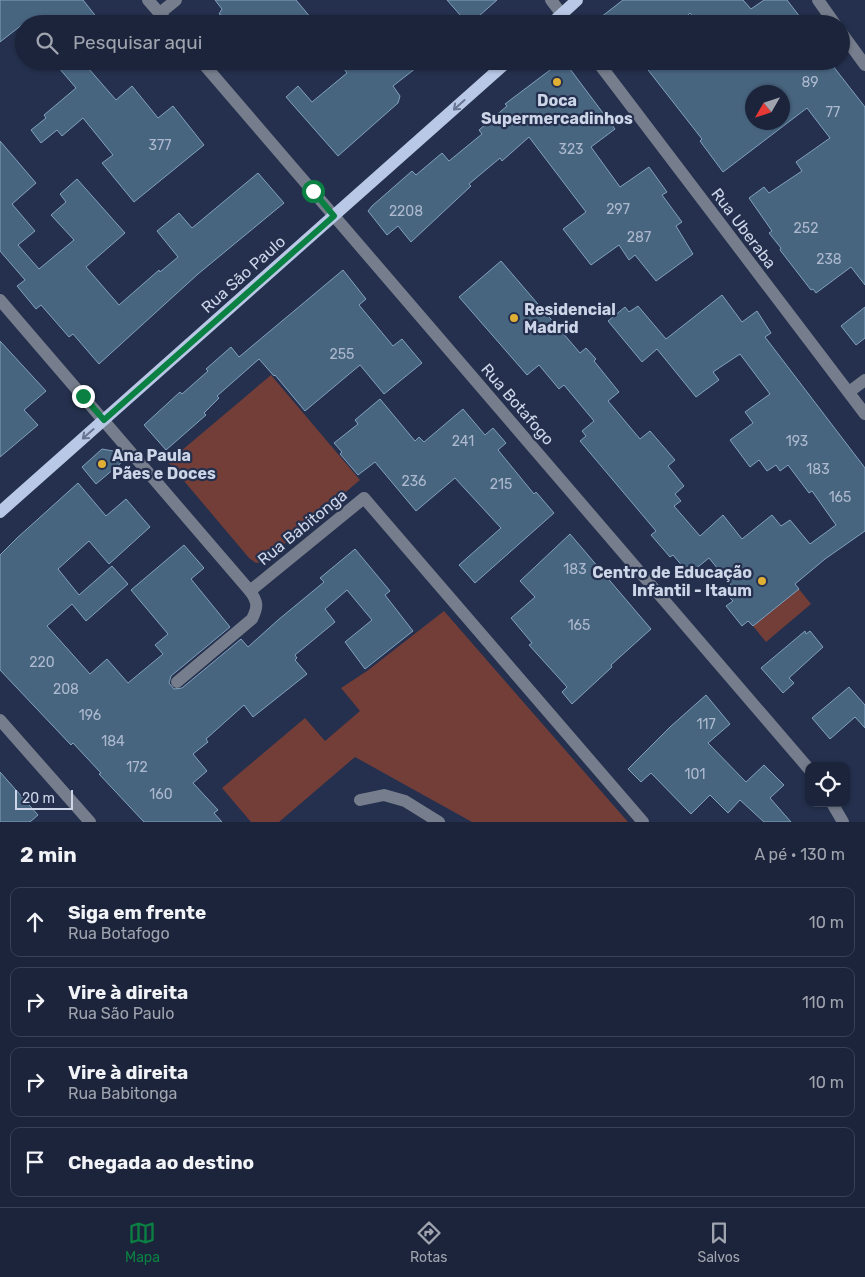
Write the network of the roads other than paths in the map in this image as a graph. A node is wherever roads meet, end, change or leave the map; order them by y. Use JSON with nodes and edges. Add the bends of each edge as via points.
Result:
{"nodes":[{"id":1,"x":148,"y":0,"type":"edge"},
{"id":2,"x":176,"y":0,"type":"edge"},
{"id":3,"x":551,"y":0,"type":"edge"},
{"id":4,"x":577,"y":0,"type":"edge"},
{"id":5,"x":818,"y":0,"type":"edge"},
{"id":6,"x":160,"y":13,"type":"joint"},
{"id":7,"x":562,"y":15,"type":"edge"},
{"id":8,"x":568,"y":15,"type":"edge"},
{"id":9,"x":829,"y":15,"type":"edge"},
{"id":10,"x":850,"y":44,"type":"edge"},
{"id":11,"x":865,"y":65,"type":"edge"},
{"id":12,"x":209,"y":70,"type":"edge"},
{"id":13,"x":498,"y":70,"type":"edge"},
{"id":14,"x":605,"y":70,"type":"edge"},
{"id":15,"x":334,"y":216,"type":"junction"},
{"id":16,"x":0,"y":300,"type":"edge"},
{"id":17,"x":865,"y":380,"type":"edge"},
{"id":18,"x":849,"y":392,"type":"junction"},
{"id":19,"x":865,"y":414,"type":"edge"},
{"id":20,"x":104,"y":420,"type":"junction"},
{"id":21,"x":0,"y":512,"type":"edge"},
{"id":22,"x":250,"y":591,"type":"junction"},
{"id":23,"x":177,"y":682,"type":"dead end"},
{"id":24,"x":0,"y":720,"type":"edge"},
{"id":25,"x":805,"y":763,"type":"edge"},
{"id":26,"x":360,"y":800,"type":"dead end"},
{"id":27,"x":834,"y":807,"type":"edge"},
{"id":28,"x":90,"y":822,"type":"edge"},
{"id":29,"x":439,"y":822,"type":"edge"},
{"id":30,"x":643,"y":822,"type":"edge"},
{"id":31,"x":843,"y":822,"type":"edge"}],
"edges":[{"from":1,"to":6,"type":"street"},
{"from":2,"to":6,"type":"street"},
{"from":3,"to":7,"type":"street"},
{"from":4,"to":8,"type":"main road"},
{"from":5,"to":9,"type":"street"},
{"from":10,"to":11,"type":"street"},
{"from":12,"to":15,"type":"street","name":"Rua Botafogo"},
{"from":13,"to":15,"type":"main road","name":"Rua São Paulo","one_way":true},
{"from":14,"to":18,"type":"street","name":"Rua Uberaba"},
{"from":15,"to":20,"type":"main road","name":"Rua São Paulo"},
{"from":15,"to":25,"type":"street","name":"Rua Botafogo"},
{"from":16,"to":20,"type":"street"},
{"from":17,"to":18,"type":"street"},
{"from":18,"to":19,"type":"street","name":"Rua Uberaba"},
{"from":20,"to":21,"type":"main road","name":"Rua São Paulo","one_way":true},
{"from":20,"to":22,"type":"street"},
{"from":22,"to":23,"type":"street","via":[[257,600],[257,610],[252,619]]},
{"from":22,"to":30,"type":"street","name":"Rua Babitonga","via":[[364,498]]},
{"from":24,"to":28,"type":"street"},
{"from":26,"to":29,"type":"street","via":[[384,795],[405,801]]},
{"from":27,"to":31,"type":"street"}]}
